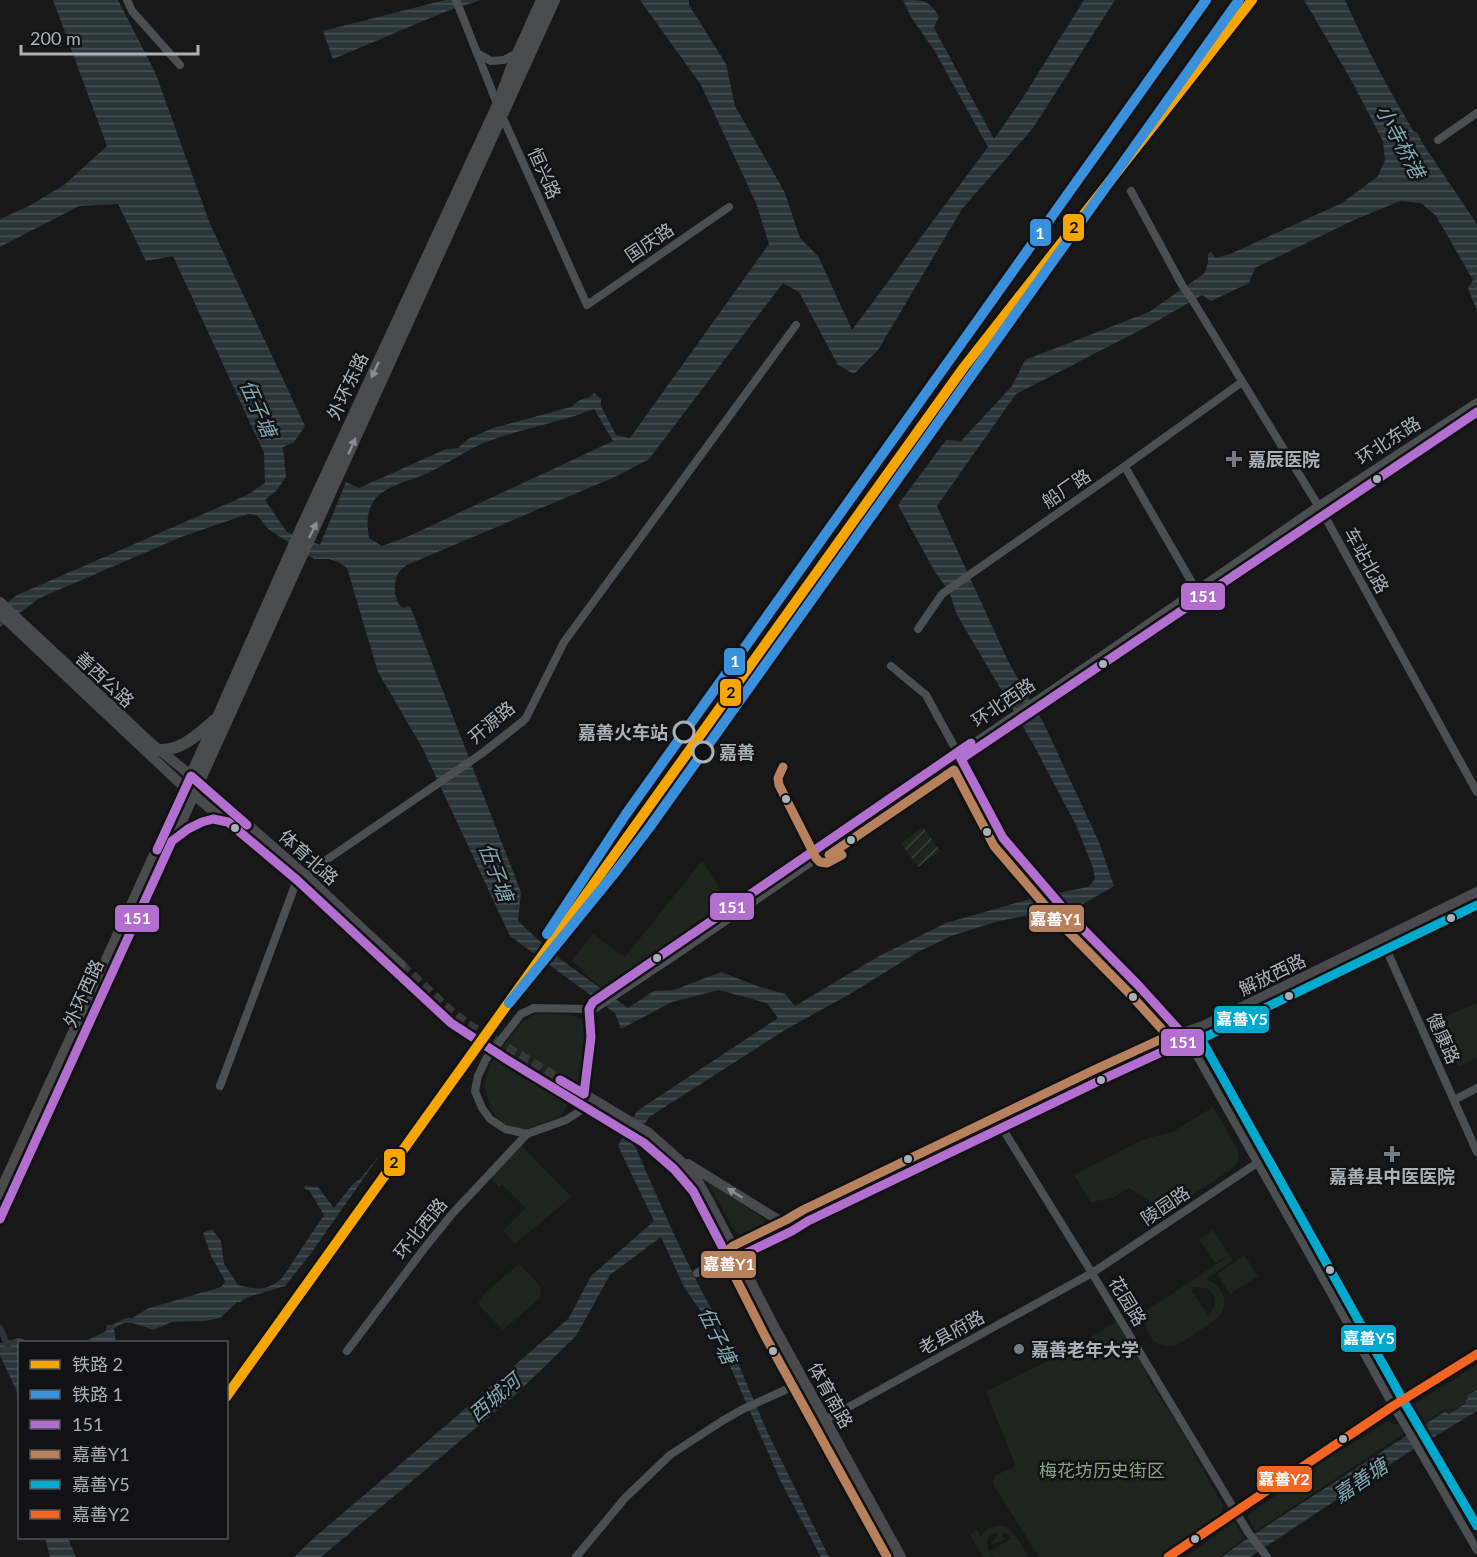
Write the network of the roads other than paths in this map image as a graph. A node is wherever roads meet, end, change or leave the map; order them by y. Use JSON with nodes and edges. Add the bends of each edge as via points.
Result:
{"nodes":[{"id":1,"x":127,"y":0,"type":"edge"},
{"id":2,"x":456,"y":0,"type":"edge"},
{"id":3,"x":542,"y":0,"type":"edge"},
{"id":4,"x":554,"y":0,"type":"edge"},
{"id":5,"x":519,"y":52,"type":"junction"},
{"id":6,"x":477,"y":53,"type":"junction"},
{"id":7,"x":180,"y":65,"type":"dead end"},
{"id":8,"x":517,"y":69,"type":"junction"},
{"id":9,"x":500,"y":111,"type":"junction"},
{"id":10,"x":1477,"y":113,"type":"edge"},
{"id":11,"x":1438,"y":140,"type":"dead end"},
{"id":12,"x":1131,"y":191,"type":"dead end"},
{"id":13,"x":729,"y":207,"type":"dead end"},
{"id":14,"x":587,"y":305,"type":"joint"},
{"id":15,"x":796,"y":325,"type":"dead end"},
{"id":16,"x":1242,"y":382,"type":"junction"},
{"id":17,"x":1477,"y":402,"type":"edge"},
{"id":18,"x":1477,"y":412,"type":"edge"},
{"id":19,"x":1125,"y":467,"type":"junction"},
{"id":20,"x":1318,"y":506,"type":"junction"},
{"id":21,"x":1324,"y":515,"type":"junction"},
{"id":22,"x":295,"y":556,"type":"junction"},
{"id":23,"x":1198,"y":594,"type":"junction"},
{"id":24,"x":0,"y":602,"type":"edge"},
{"id":25,"x":0,"y":614,"type":"edge"},
{"id":26,"x":918,"y":629,"type":"dead end"},
{"id":27,"x":23,"y":631,"type":"junction"},
{"id":28,"x":891,"y":666,"type":"dead end"},
{"id":29,"x":218,"y":717,"type":"junction"},
{"id":30,"x":158,"y":750,"type":"junction"},
{"id":31,"x":960,"y":755,"type":"junction"},
{"id":32,"x":192,"y":785,"type":"junction"},
{"id":33,"x":1477,"y":792,"type":"edge"},
{"id":34,"x":228,"y":822,"type":"junction"},
{"id":35,"x":172,"y":841,"type":"junction"},
{"id":36,"x":301,"y":878,"type":"junction"},
{"id":37,"x":1477,"y":891,"type":"edge"},
{"id":38,"x":1477,"y":900,"type":"edge"},
{"id":39,"x":1383,"y":942,"type":"junction"},
{"id":40,"x":398,"y":968,"type":"tunnel mouth"},
{"id":41,"x":593,"y":1007,"type":"junction"},
{"id":42,"x":1184,"y":1037,"type":"junction"},
{"id":43,"x":220,"y":1086,"type":"dead end"},
{"id":44,"x":1477,"y":1088,"type":"edge"},
{"id":45,"x":584,"y":1094,"type":"junction"},
{"id":46,"x":1454,"y":1100,"type":"junction"},
{"id":47,"x":585,"y":1107,"type":"junction"},
{"id":48,"x":615,"y":1119,"type":"junction"},
{"id":49,"x":1000,"y":1125,"type":"junction"},
{"id":50,"x":527,"y":1134,"type":"junction"},
{"id":51,"x":646,"y":1138,"type":"junction"},
{"id":52,"x":1477,"y":1152,"type":"edge"},
{"id":53,"x":675,"y":1155,"type":"junction"},
{"id":54,"x":1257,"y":1163,"type":"junction"},
{"id":55,"x":0,"y":1194,"type":"edge"},
{"id":56,"x":0,"y":1219,"type":"edge"},
{"id":57,"x":785,"y":1224,"type":"junction"},
{"id":58,"x":733,"y":1254,"type":"junction"},
{"id":59,"x":697,"y":1272,"type":"dead end"},
{"id":60,"x":1092,"y":1273,"type":"junction"},
{"id":61,"x":347,"y":1351,"type":"dead end"},
{"id":62,"x":1477,"y":1354,"type":"edge"},
{"id":63,"x":800,"y":1383,"type":"junction"},
{"id":64,"x":1393,"y":1406,"type":"junction"},
{"id":65,"x":825,"y":1420,"type":"junction"},
{"id":66,"x":1236,"y":1512,"type":"junction"},
{"id":67,"x":1477,"y":1550,"type":"edge"},
{"id":68,"x":576,"y":1557,"type":"edge"},
{"id":69,"x":892,"y":1557,"type":"edge"},
{"id":70,"x":901,"y":1557,"type":"edge"},
{"id":71,"x":1168,"y":1557,"type":"edge"},
{"id":72,"x":1267,"y":1557,"type":"edge"}],
"edges":[{"from":1,"to":7,"type":"street","via":[[132,11]]},
{"from":2,"to":6,"type":"street","name":"恒兴路"},
{"from":3,"to":5,"type":"highway","name":"外环东路"},
{"from":4,"to":8,"type":"highway","name":"外环东路"},
{"from":5,"to":6,"type":"street","via":[[504,60],[491,61]]},
{"from":5,"to":8,"type":"highway","name":"外环东路"},
{"from":6,"to":9,"type":"street","name":"恒兴路"},
{"from":8,"to":9,"type":"highway","name":"外环东路"},
{"from":9,"to":14,"type":"street","name":"恒兴路"},
{"from":22,"to":9,"type":"highway","name":"外环东路","one_way":true,"via":[[328,500]]},
{"from":9,"to":22,"type":"highway","name":"外环东路","one_way":true,"via":[[303,525]]},
{"from":10,"to":11,"type":"street"},
{"from":12,"to":16,"type":"street","name":"车站北路","via":[[1182,285]]},
{"from":13,"to":14,"type":"street","name":"国庆路"},
{"from":15,"to":36,"type":"street","name":"开源路","via":[[564,642],[526,718],[481,754]]},
{"from":16,"to":19,"type":"street","name":"船厂路"},
{"from":16,"to":20,"type":"street","name":"车站北路"},
{"from":17,"to":20,"type":"street","name":"环北东路"},
{"from":18,"to":21,"type":"street","name":"环北东路"},
{"from":19,"to":23,"type":"street"},
{"from":19,"to":26,"type":"street","name":"船厂路","via":[[942,594]]},
{"from":20,"to":21,"type":"street","name":"车站北路"},
{"from":20,"to":23,"type":"street","name":"环北西路"},
{"from":21,"to":23,"type":"street","name":"环北西路"},
{"from":21,"to":33,"type":"street","name":"车站北路"},
{"from":22,"to":29,"type":"highway","name":"外环东路"},
{"from":22,"to":32,"type":"highway","name":"外环东路"},
{"from":23,"to":31,"type":"street","name":"环北西路"},
{"from":24,"to":27,"type":"main road","name":"善西公路"},
{"from":25,"to":27,"type":"main road","name":"善西公路"},
{"from":27,"to":30,"type":"main road","name":"善西公路"},
{"from":27,"to":32,"type":"main road","name":"善西公路"},
{"from":28,"to":31,"type":"street","via":[[926,695]]},
{"from":29,"to":30,"type":"highway","via":[[189,742]]},
{"from":29,"to":32,"type":"highway","name":"外环东路"},
{"from":30,"to":32,"type":"main road","name":"善西公路"},
{"from":31,"to":41,"type":"street","name":"环北西路"},
{"from":31,"to":42,"type":"street","via":[[1003,838],[1046,890]]},
{"from":32,"to":34,"type":"main road","name":"体育北路"},
{"from":32,"to":35,"type":"highway","name":"外环西路"},
{"from":32,"to":36,"type":"main road","name":"体育北路"},
{"from":32,"to":55,"type":"highway","name":"外环西路"},
{"from":34,"to":35,"type":"highway","via":[[202,822]]},
{"from":34,"to":36,"type":"main road","name":"体育北路"},
{"from":35,"to":56,"type":"highway","name":"外环西路"},
{"from":36,"to":40,"type":"main road","name":"体育北路"},
{"from":36,"to":43,"type":"street"},
{"from":37,"to":39,"type":"main road","name":"解放西路"},
{"from":38,"to":39,"type":"main road","name":"解放西路"},
{"from":39,"to":42,"type":"main road","name":"解放西路"},
{"from":39,"to":46,"type":"street","name":"健康路"},
{"from":41,"to":45,"type":"street"},
{"from":41,"to":50,"type":"street","via":[[534,1008],[521,1014],[486,1059],[475,1091],[482,1108],[505,1130]]},
{"from":42,"to":49,"type":"main road","name":"解放西路","via":[[1128,1059]]},
{"from":42,"to":54,"type":"street"},
{"from":44,"to":46,"type":"street"},
{"from":45,"to":47,"type":"main road","via":[[563,1088]]},
{"from":45,"to":48,"type":"main road"},
{"from":46,"to":52,"type":"street","name":"健康路"},
{"from":47,"to":48,"type":"main road"},
{"from":47,"to":50,"type":"street","name":"环北西路","via":[[566,1120]]},
{"from":48,"to":51,"type":"main road"},
{"from":49,"to":57,"type":"main road","name":"解放西路"},
{"from":49,"to":58,"type":"main road","name":"解放西路","via":[[792,1231]]},
{"from":49,"to":60,"type":"street","name":"花园路"},
{"from":50,"to":61,"type":"street","name":"环北西路","via":[[452,1214]]},
{"from":51,"to":53,"type":"main road"},
{"from":51,"to":58,"type":"main road","via":[[693,1191]]},
{"from":57,"to":53,"type":"main road","one_way":true},
{"from":53,"to":58,"type":"main road","via":[[696,1178]]},
{"from":54,"to":60,"type":"street","name":"陵园路"},
{"from":54,"to":64,"type":"street"},
{"from":57,"to":58,"type":"main road","name":"解放西路"},
{"from":58,"to":59,"type":"street","name":"解放西路"},
{"from":58,"to":63,"type":"main road","name":"体育南路"},
{"from":60,"to":65,"type":"street","name":"老县府路"},
{"from":60,"to":66,"type":"street","name":"花园路"},
{"from":62,"to":64,"type":"street"},
{"from":63,"to":65,"type":"main road","name":"体育南路"},
{"from":63,"to":68,"type":"street","via":[[743,1409],[670,1455],[625,1498]]},
{"from":63,"to":69,"type":"main road","name":"体育南路"},
{"from":64,"to":66,"type":"street"},
{"from":64,"to":67,"type":"street"},
{"from":65,"to":70,"type":"main road","name":"体育南路"},
{"from":66,"to":71,"type":"street"},
{"from":66,"to":72,"type":"street","name":"花园路"}]}
